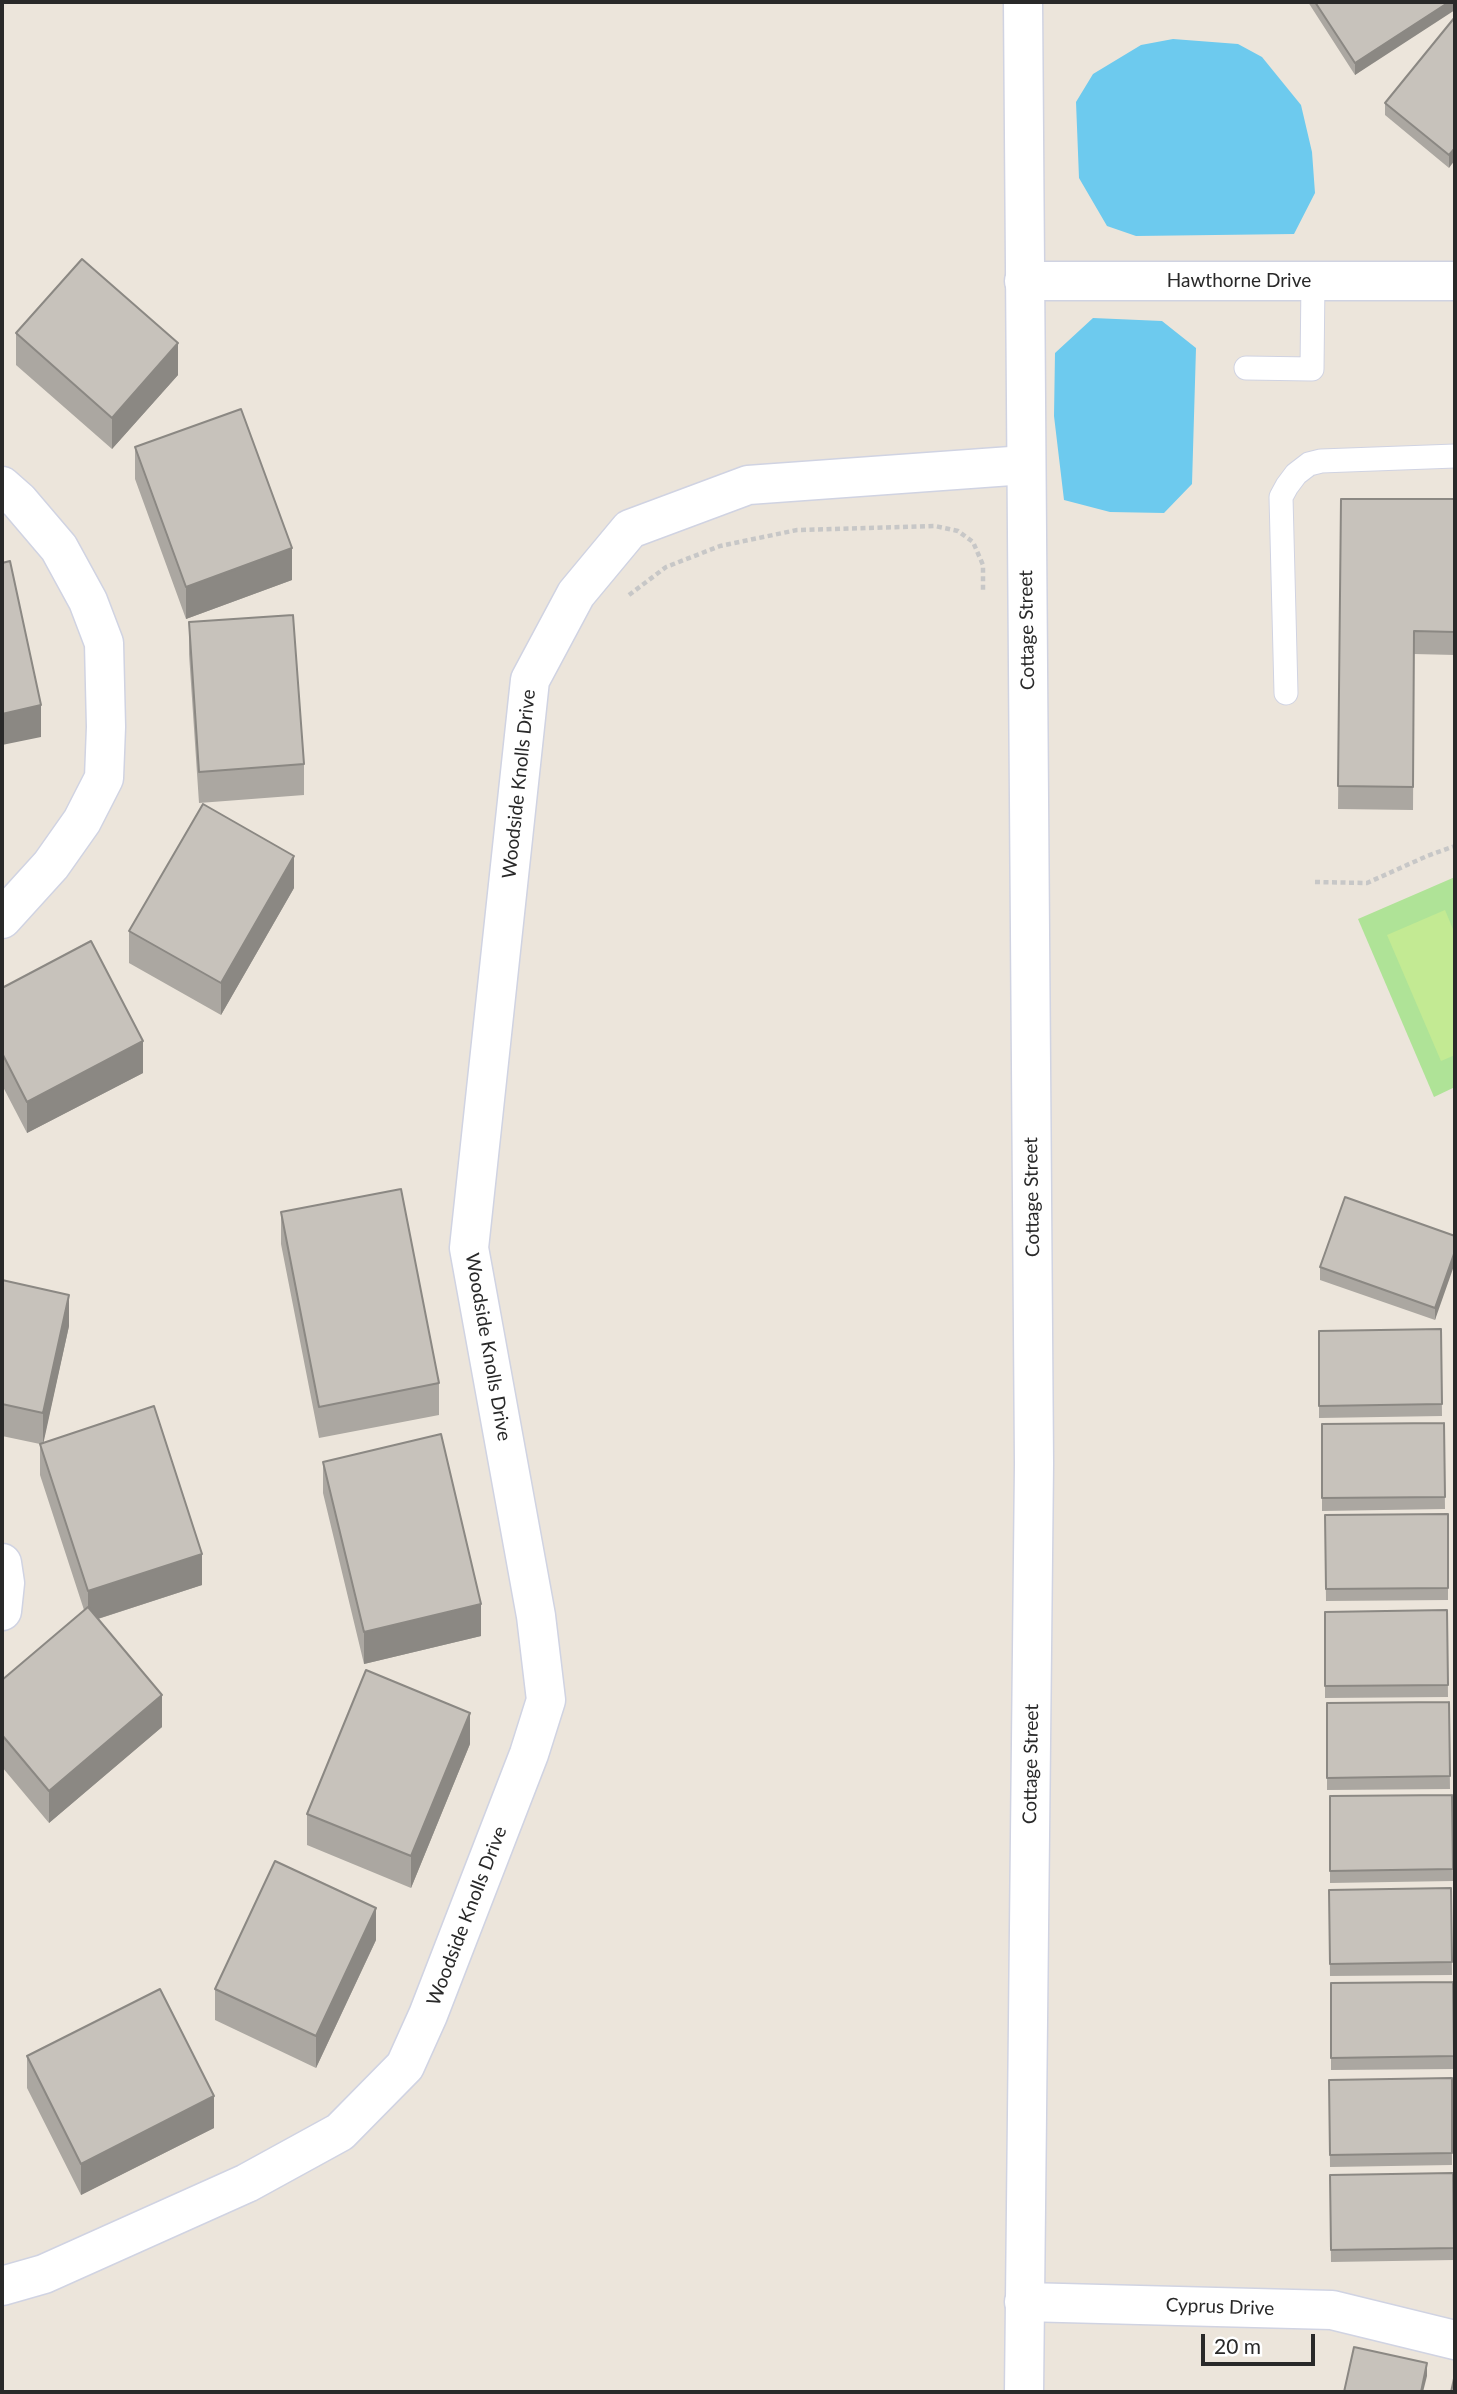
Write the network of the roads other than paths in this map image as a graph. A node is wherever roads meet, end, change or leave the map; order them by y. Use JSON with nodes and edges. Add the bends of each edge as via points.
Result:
{"nodes":[{"id":1,"x":1023,"y":2,"type":"edge"},
{"id":2,"x":1024,"y":281,"type":"junction"},
{"id":3,"x":1312,"y":281,"type":"junction"},
{"id":4,"x":1455,"y":281,"type":"edge"},
{"id":5,"x":1246,"y":368,"type":"dead end"},
{"id":6,"x":1455,"y":456,"type":"edge"},
{"id":7,"x":1025,"y":465,"type":"junction"},
{"id":8,"x":2,"y":485,"type":"edge"},
{"id":9,"x":1286,"y":693,"type":"dead end"},
{"id":10,"x":2,"y":919,"type":"edge"},
{"id":11,"x":2,"y":1563,"type":"edge"},
{"id":12,"x":2,"y":1611,"type":"edge"},
{"id":13,"x":2,"y":2286,"type":"edge"},
{"id":14,"x":1024,"y":2302,"type":"junction"},
{"id":15,"x":1455,"y":2339,"type":"edge"},
{"id":16,"x":1024,"y":2392,"type":"edge"}],
"edges":[{"from":1,"to":2,"type":"street","name":"Cottage Street"},
{"from":2,"to":3,"type":"street","name":"Hawthorne Drive"},
{"from":2,"to":7,"type":"street","name":"Cottage Street"},
{"from":3,"to":4,"type":"street","name":"Hawthorne Drive"},
{"from":3,"to":5,"type":"lane","via":[[1312,369]]},
{"from":6,"to":9,"type":"lane","via":[[1321,461],[1309,464],[1286,486],[1281,497]]},
{"from":7,"to":13,"type":"street","name":"Woodside Knolls Drive","via":[[748,485],[630,529],[576,594],[530,680],[469,1248],[536,1616],[545,1700],[529,1754],[415,2046],[405,2066],[377,2095],[340,2132],[247,2183],[44,2274]]},
{"from":7,"to":14,"type":"street","name":"Cottage Street","via":[[1034,1464]]},
{"from":8,"to":10,"type":"street","via":[[60,548],[88,601],[104,643],[106,727],[104,778],[82,821],[51,865]]},
{"from":11,"to":12,"type":"street"},
{"from":14,"to":15,"type":"street","name":"Cyprus Drive","via":[[1332,2310]]},
{"from":14,"to":16,"type":"street","name":"Cottage Street"}]}
